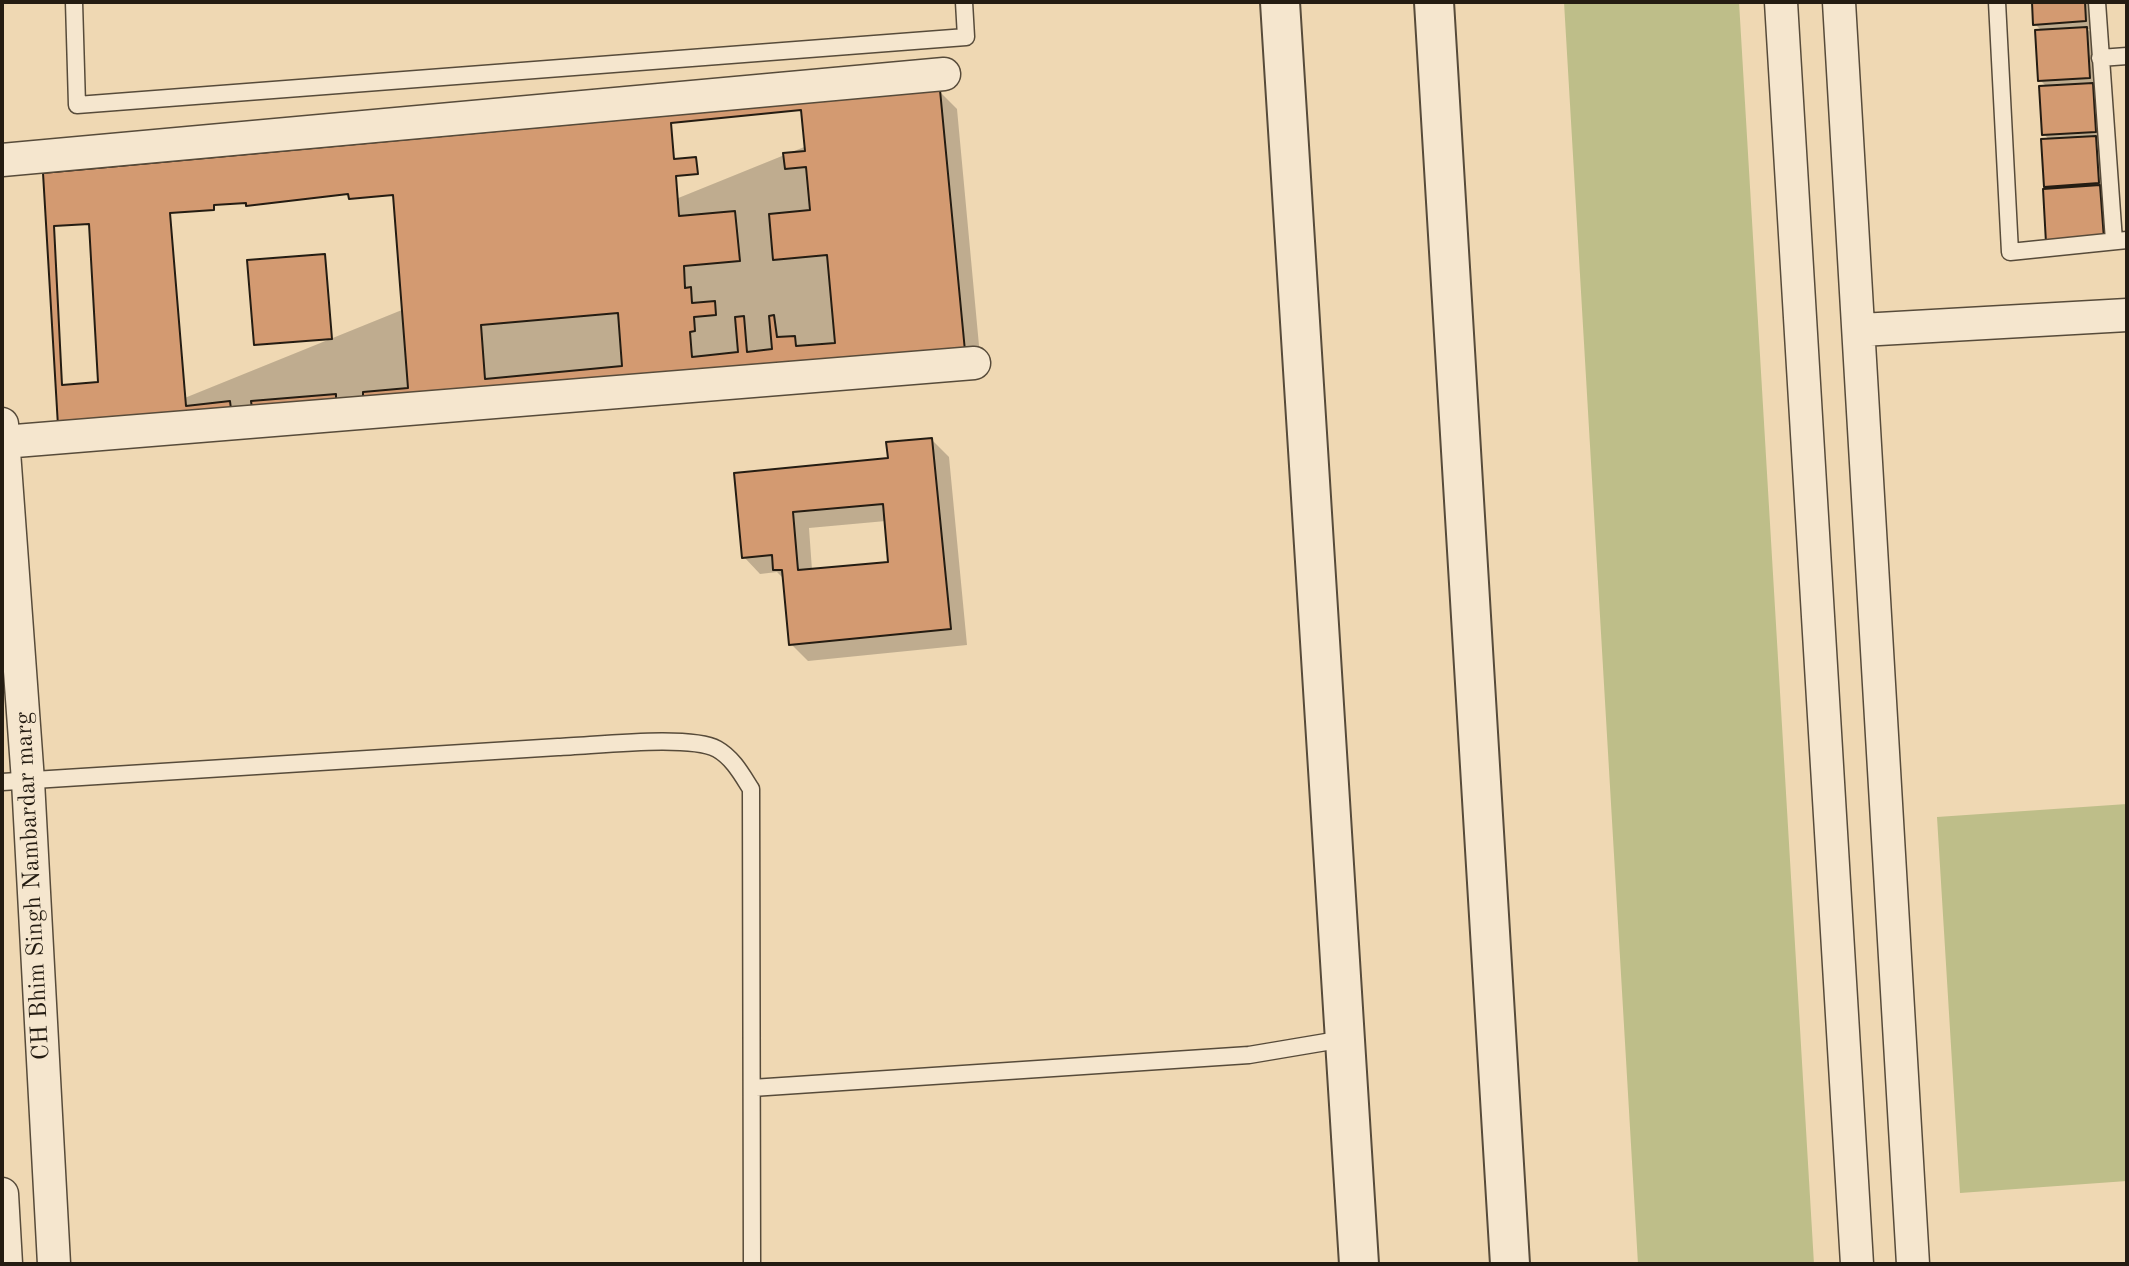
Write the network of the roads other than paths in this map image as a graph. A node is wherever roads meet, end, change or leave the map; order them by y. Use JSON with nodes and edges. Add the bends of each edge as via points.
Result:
{"nodes":[{"id":1,"x":74,"y":2,"type":"edge"},
{"id":2,"x":964,"y":2,"type":"edge"},
{"id":3,"x":1280,"y":2,"type":"edge"},
{"id":4,"x":1434,"y":2,"type":"edge"},
{"id":5,"x":1781,"y":2,"type":"edge"},
{"id":6,"x":1839,"y":2,"type":"edge"},
{"id":7,"x":1997,"y":2,"type":"edge"},
{"id":8,"x":2097,"y":2,"type":"edge"},
{"id":9,"x":2127,"y":56,"type":"edge"},
{"id":10,"x":2100,"y":58,"type":"junction"},
{"id":11,"x":944,"y":74,"type":"dead end"},
{"id":12,"x":2,"y":160,"type":"edge"},
{"id":13,"x":2121,"y":241,"type":"edge"},
{"id":14,"x":2127,"y":315,"type":"edge"},
{"id":15,"x":1861,"y":330,"type":"junction"},
{"id":16,"x":974,"y":363,"type":"dead end"},
{"id":17,"x":2,"y":433,"type":"edge"},
{"id":18,"x":15,"y":781,"type":"edge"},
{"id":19,"x":1344,"y":1039,"type":"junction"},
{"id":20,"x":752,"y":1088,"type":"junction"},
{"id":21,"x":2,"y":1194,"type":"edge"},
{"id":22,"x":6,"y":1264,"type":"edge"},
{"id":23,"x":54,"y":1264,"type":"edge"},
{"id":24,"x":752,"y":1264,"type":"edge"},
{"id":25,"x":1359,"y":1264,"type":"edge"},
{"id":26,"x":1510,"y":1264,"type":"edge"},
{"id":27,"x":1857,"y":1264,"type":"edge"},
{"id":28,"x":1913,"y":1264,"type":"edge"}],
"edges":[{"from":1,"to":2,"type":"lane","via":[[77,105],[966,37]]},
{"from":3,"to":19,"type":"street"},
{"from":4,"to":26,"type":"street"},
{"from":5,"to":27,"type":"street"},
{"from":6,"to":15,"type":"street"},
{"from":7,"to":13,"type":"lane","via":[[2010,251]]},
{"from":8,"to":10,"type":"lane"},
{"from":9,"to":10,"type":"lane"},
{"from":10,"to":13,"type":"lane"},
{"from":11,"to":12,"type":"street"},
{"from":14,"to":15,"type":"street"},
{"from":15,"to":28,"type":"street"},
{"from":16,"to":17,"type":"street"},
{"from":17,"to":18,"type":"street","name":"CH Bhim Singh Nambardar marg"},
{"from":18,"to":20,"type":"lane","via":[[418,754],[635,744],[686,743],[716,748],[735,764],[751,789]]},
{"from":18,"to":23,"type":"street","name":"CH Bhim Singh Nambardar marg"},
{"from":19,"to":20,"type":"lane","via":[[1249,1055]]},
{"from":19,"to":25,"type":"street"},
{"from":20,"to":24,"type":"lane"},
{"from":21,"to":22,"type":"street"}]}
